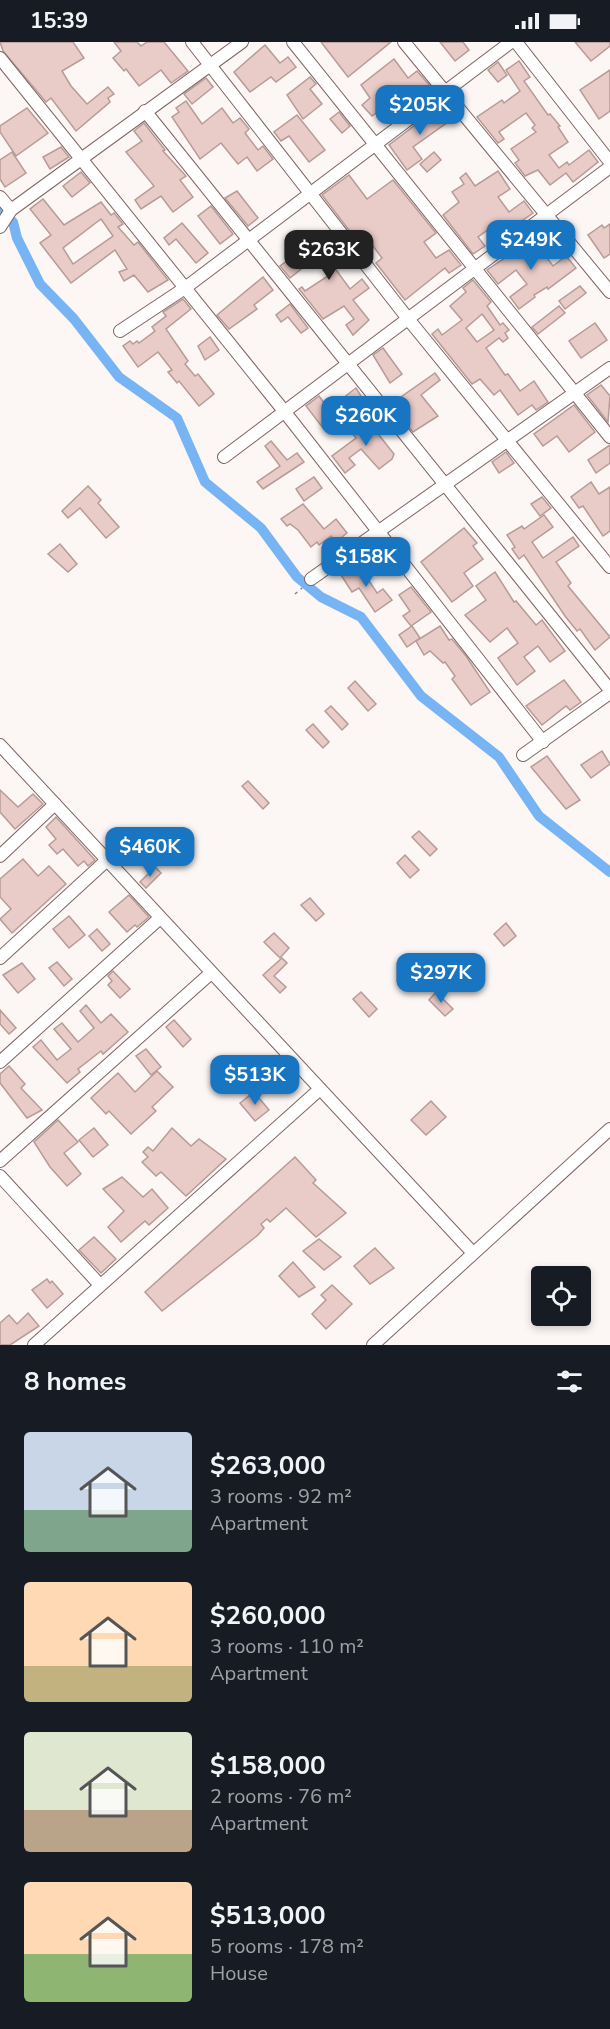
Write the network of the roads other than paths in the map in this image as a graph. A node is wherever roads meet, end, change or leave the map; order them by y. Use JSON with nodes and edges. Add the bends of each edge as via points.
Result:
{"nodes":[{"id":1,"x":192,"y":42,"type":"edge"},
{"id":2,"x":242,"y":42,"type":"edge"},
{"id":3,"x":293,"y":42,"type":"edge"},
{"id":4,"x":404,"y":42,"type":"edge"},
{"id":5,"x":510,"y":42,"type":"edge"},
{"id":6,"x":516,"y":42,"type":"edge"},
{"id":7,"x":0,"y":58,"type":"edge"},
{"id":8,"x":212,"y":66,"type":"junction"},
{"id":9,"x":445,"y":91,"type":"junction"},
{"id":10,"x":145,"y":111,"type":"junction"},
{"id":11,"x":374,"y":144,"type":"junction"},
{"id":12,"x":83,"y":160,"type":"junction"},
{"id":13,"x":610,"y":162,"type":"edge"},
{"id":14,"x":610,"y":167,"type":"edge"},
{"id":15,"x":310,"y":193,"type":"junction"},
{"id":16,"x":0,"y":197,"type":"edge"},
{"id":17,"x":11,"y":210,"type":"junction"},
{"id":18,"x":548,"y":215,"type":"junction"},
{"id":19,"x":0,"y":227,"type":"edge"},
{"id":20,"x":247,"y":240,"type":"junction"},
{"id":21,"x":473,"y":269,"type":"junction"},
{"id":22,"x":185,"y":288,"type":"junction"},
{"id":23,"x":610,"y":292,"type":"edge"},
{"id":24,"x":409,"y":320,"type":"junction"},
{"id":25,"x":120,"y":331,"type":"dead end"},
{"id":26,"x":346,"y":363,"type":"junction"},
{"id":27,"x":610,"y":368,"type":"edge"},
{"id":28,"x":574,"y":392,"type":"junction"},
{"id":29,"x":284,"y":411,"type":"junction"},
{"id":30,"x":610,"y":437,"type":"edge"},
{"id":31,"x":509,"y":441,"type":"junction"},
{"id":32,"x":224,"y":457,"type":"dead end"},
{"id":33,"x":444,"y":482,"type":"junction"},
{"id":34,"x":377,"y":532,"type":"junction"},
{"id":35,"x":610,"y":567,"type":"edge"},
{"id":36,"x":311,"y":579,"type":"dead end"},
{"id":37,"x":610,"y":692,"type":"edge"},
{"id":38,"x":543,"y":742,"type":"junction"},
{"id":39,"x":1,"y":749,"type":"edge"},
{"id":40,"x":523,"y":755,"type":"dead end"},
{"id":41,"x":55,"y":804,"type":"junction"},
{"id":42,"x":0,"y":856,"type":"edge"},
{"id":43,"x":106,"y":860,"type":"junction"},
{"id":44,"x":160,"y":918,"type":"junction"},
{"id":45,"x":0,"y":958,"type":"edge"},
{"id":46,"x":211,"y":973,"type":"junction"},
{"id":47,"x":0,"y":1062,"type":"edge"},
{"id":48,"x":320,"y":1089,"type":"junction"},
{"id":49,"x":610,"y":1129,"type":"edge"},
{"id":50,"x":0,"y":1161,"type":"edge"},
{"id":51,"x":0,"y":1176,"type":"edge"},
{"id":52,"x":473,"y":1253,"type":"junction"},
{"id":53,"x":100,"y":1285,"type":"junction"},
{"id":54,"x":34,"y":1345,"type":"edge"},
{"id":55,"x":373,"y":1345,"type":"edge"}],
"edges":[{"from":1,"to":8,"type":"street"},
{"from":2,"to":8,"type":"street"},
{"from":3,"to":11,"type":"street"},
{"from":4,"to":9,"type":"street"},
{"from":5,"to":9,"type":"street"},
{"from":6,"to":13,"type":"street"},
{"from":7,"to":12,"type":"street"},
{"from":8,"to":10,"type":"street"},
{"from":8,"to":15,"type":"street"},
{"from":9,"to":11,"type":"street"},
{"from":9,"to":18,"type":"street"},
{"from":10,"to":12,"type":"street"},
{"from":10,"to":20,"type":"street"},
{"from":11,"to":15,"type":"street"},
{"from":11,"to":21,"type":"street"},
{"from":12,"to":17,"type":"street"},
{"from":12,"to":22,"type":"street"},
{"from":14,"to":18,"type":"street"},
{"from":15,"to":20,"type":"street"},
{"from":15,"to":24,"type":"street"},
{"from":16,"to":17,"type":"street"},
{"from":17,"to":19,"type":"street"},
{"from":18,"to":21,"type":"street"},
{"from":18,"to":23,"type":"street"},
{"from":20,"to":22,"type":"street"},
{"from":20,"to":26,"type":"street"},
{"from":21,"to":24,"type":"street"},
{"from":21,"to":28,"type":"street"},
{"from":22,"to":25,"type":"street"},
{"from":22,"to":29,"type":"street"},
{"from":24,"to":26,"type":"street"},
{"from":24,"to":31,"type":"street"},
{"from":26,"to":29,"type":"street"},
{"from":26,"to":33,"type":"street"},
{"from":27,"to":28,"type":"street"},
{"from":28,"to":30,"type":"street"},
{"from":28,"to":31,"type":"street"},
{"from":29,"to":32,"type":"street"},
{"from":29,"to":34,"type":"street"},
{"from":31,"to":33,"type":"street"},
{"from":31,"to":35,"type":"street"},
{"from":33,"to":34,"type":"street"},
{"from":33,"to":37,"type":"street"},
{"from":34,"to":36,"type":"street"},
{"from":34,"to":38,"type":"street"},
{"from":37,"to":38,"type":"street"},
{"from":38,"to":40,"type":"street"},
{"from":39,"to":41,"type":"street"},
{"from":41,"to":42,"type":"street"},
{"from":41,"to":43,"type":"street"},
{"from":43,"to":44,"type":"street"},
{"from":43,"to":45,"type":"street"},
{"from":44,"to":46,"type":"street"},
{"from":44,"to":47,"type":"street"},
{"from":46,"to":48,"type":"street"},
{"from":46,"to":50,"type":"street"},
{"from":48,"to":52,"type":"street"},
{"from":48,"to":53,"type":"street"},
{"from":49,"to":52,"type":"street"},
{"from":51,"to":53,"type":"street"},
{"from":52,"to":55,"type":"street"},
{"from":53,"to":54,"type":"street"}]}
